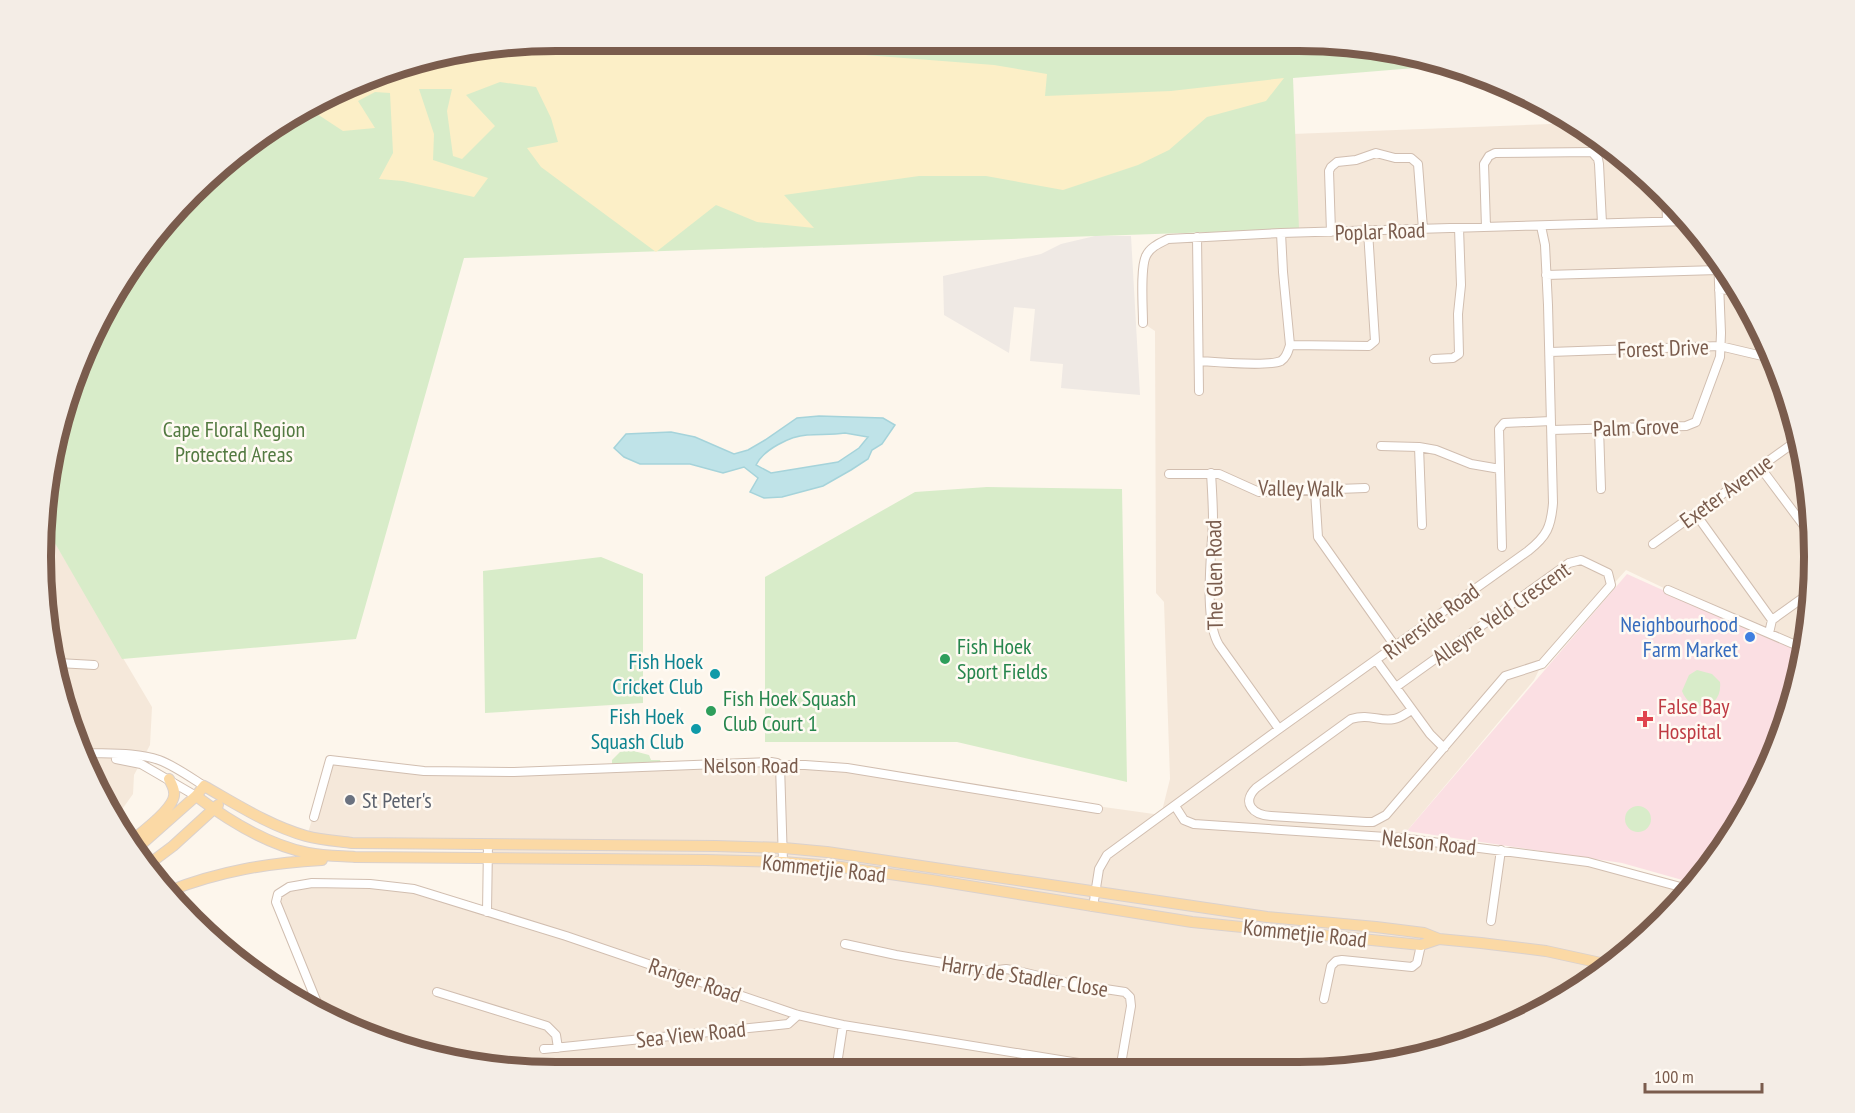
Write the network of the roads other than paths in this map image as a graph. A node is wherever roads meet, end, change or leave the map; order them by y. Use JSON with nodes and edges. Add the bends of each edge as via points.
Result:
{"nodes":[{"id":1,"x":1667,"y":210,"type":"edge"},
{"id":2,"x":1667,"y":221,"type":"junction"},
{"id":3,"x":1677,"y":221,"type":"edge"},
{"id":4,"x":1602,"y":223,"type":"junction"},
{"id":5,"x":1541,"y":225,"type":"junction"},
{"id":6,"x":1486,"y":227,"type":"junction"},
{"id":7,"x":1459,"y":228,"type":"junction"},
{"id":8,"x":1423,"y":229,"type":"junction"},
{"id":9,"x":1368,"y":231,"type":"junction"},
{"id":10,"x":1331,"y":232,"type":"junction"},
{"id":11,"x":1281,"y":234,"type":"junction"},
{"id":12,"x":1197,"y":237,"type":"junction"},
{"id":13,"x":1715,"y":270,"type":"edge"},
{"id":14,"x":1546,"y":275,"type":"junction"},
{"id":15,"x":1718,"y":275,"type":"edge"},
{"id":16,"x":1719,"y":290,"type":"junction"},
{"id":17,"x":1727,"y":290,"type":"edge"},
{"id":18,"x":1143,"y":323,"type":"dead end"},
{"id":19,"x":1290,"y":345,"type":"junction"},
{"id":20,"x":1720,"y":346,"type":"junction"},
{"id":21,"x":1550,"y":352,"type":"junction"},
{"id":22,"x":1763,"y":356,"type":"edge"},
{"id":23,"x":1434,"y":358,"type":"dead end"},
{"id":24,"x":1199,"y":361,"type":"junction"},
{"id":25,"x":1199,"y":390,"type":"dead end"},
{"id":26,"x":1551,"y":425,"type":"junction"},
{"id":27,"x":1599,"y":428,"type":"junction"},
{"id":28,"x":1791,"y":445,"type":"edge"},
{"id":29,"x":1381,"y":446,"type":"dead end"},
{"id":30,"x":1419,"y":447,"type":"junction"},
{"id":31,"x":1760,"y":467,"type":"junction"},
{"id":32,"x":1500,"y":469,"type":"junction"},
{"id":33,"x":1211,"y":473,"type":"junction"},
{"id":34,"x":1169,"y":474,"type":"dead end"},
{"id":35,"x":1365,"y":488,"type":"dead end"},
{"id":36,"x":1601,"y":489,"type":"dead end"},
{"id":37,"x":1315,"y":491,"type":"junction"},
{"id":38,"x":1695,"y":513,"type":"junction"},
{"id":39,"x":1422,"y":525,"type":"dead end"},
{"id":40,"x":1803,"y":525,"type":"edge"},
{"id":41,"x":1653,"y":544,"type":"dead end"},
{"id":42,"x":1502,"y":547,"type":"dead end"},
{"id":43,"x":1668,"y":590,"type":"dead end"},
{"id":44,"x":1802,"y":598,"type":"edge"},
{"id":45,"x":1772,"y":620,"type":"junction"},
{"id":46,"x":1769,"y":633,"type":"junction"},
{"id":47,"x":1796,"y":645,"type":"edge"},
{"id":48,"x":1395,"y":646,"type":"junction"},
{"id":49,"x":1376,"y":660,"type":"junction"},
{"id":50,"x":63,"y":663,"type":"edge"},
{"id":51,"x":94,"y":665,"type":"dead end"},
{"id":52,"x":1396,"y":687,"type":"junction"},
{"id":53,"x":1412,"y":710,"type":"junction"},
{"id":54,"x":1279,"y":729,"type":"junction"},
{"id":55,"x":1444,"y":748,"type":"junction"},
{"id":56,"x":90,"y":753,"type":"edge"},
{"id":57,"x":93,"y":758,"type":"edge"},
{"id":58,"x":780,"y":765,"type":"junction"},
{"id":59,"x":169,"y":779,"type":"junction"},
{"id":60,"x":204,"y":786,"type":"junction"},
{"id":61,"x":196,"y":796,"type":"junction"},
{"id":62,"x":224,"y":797,"type":"junction"},
{"id":63,"x":1175,"y":806,"type":"junction"},
{"id":64,"x":214,"y":809,"type":"junction"},
{"id":65,"x":1098,"y":809,"type":"dead end"},
{"id":66,"x":314,"y":817,"type":"dead end"},
{"id":67,"x":136,"y":837,"type":"edge"},
{"id":68,"x":141,"y":844,"type":"edge"},
{"id":69,"x":488,"y":844,"type":"junction"},
{"id":70,"x":784,"y":848,"type":"junction"},
{"id":71,"x":1501,"y":850,"type":"junction"},
{"id":72,"x":355,"y":857,"type":"junction"},
{"id":73,"x":489,"y":858,"type":"junction"},
{"id":74,"x":153,"y":861,"type":"edge"},
{"id":75,"x":783,"y":862,"type":"junction"},
{"id":76,"x":1681,"y":887,"type":"edge"},
{"id":77,"x":175,"y":889,"type":"edge"},
{"id":78,"x":1095,"y":891,"type":"junction"},
{"id":79,"x":1093,"y":907,"type":"junction"},
{"id":80,"x":487,"y":912,"type":"junction"},
{"id":81,"x":1491,"y":921,"type":"dead end"},
{"id":82,"x":1439,"y":939,"type":"junction"},
{"id":83,"x":845,"y":944,"type":"dead end"},
{"id":84,"x":1421,"y":945,"type":"junction"},
{"id":85,"x":1599,"y":963,"type":"edge"},
{"id":86,"x":437,"y":992,"type":"dead end"},
{"id":87,"x":1324,"y":999,"type":"dead end"},
{"id":88,"x":316,"y":1001,"type":"edge"},
{"id":89,"x":798,"y":1015,"type":"junction"},
{"id":90,"x":843,"y":1025,"type":"junction"},
{"id":91,"x":558,"y":1048,"type":"junction"},
{"id":92,"x":544,"y":1050,"type":"dead end"},
{"id":93,"x":837,"y":1062,"type":"edge"},
{"id":94,"x":1069,"y":1062,"type":"edge"},
{"id":95,"x":1125,"y":1062,"type":"edge"}],
"edges":[{"from":1,"to":2,"type":"street"},
{"from":2,"to":3,"type":"street","name":"Poplar Road"},
{"from":2,"to":4,"type":"street","name":"Poplar Road"},
{"from":4,"to":5,"type":"street","name":"Poplar Road"},
{"from":4,"to":6,"type":"street","via":[[1598,159],[1592,152],[1495,153],[1484,164]]},
{"from":5,"to":6,"type":"street","name":"Poplar Road"},
{"from":5,"to":14,"type":"street","name":"Riverside Road"},
{"from":6,"to":7,"type":"street","name":"Poplar Road"},
{"from":7,"to":8,"type":"street","name":"Poplar Road"},
{"from":7,"to":23,"type":"street","via":[[1459,354],[1453,358]]},
{"from":8,"to":9,"type":"street","name":"Poplar Road"},
{"from":8,"to":10,"type":"street","via":[[1418,164],[1411,158],[1395,159],[1376,153],[1331,167]]},
{"from":9,"to":10,"type":"street","name":"Poplar Road"},
{"from":9,"to":19,"type":"street","via":[[1375,341],[1369,346]]},
{"from":10,"to":11,"type":"street","name":"Poplar Road"},
{"from":11,"to":12,"type":"street","name":"Poplar Road"},
{"from":11,"to":19,"type":"street"},
{"from":12,"to":18,"type":"street","name":"Poplar Road","via":[[1168,239],[1155,245],[1146,256]]},
{"from":12,"to":24,"type":"street"},
{"from":13,"to":14,"type":"street"},
{"from":14,"to":21,"type":"street","name":"Riverside Road"},
{"from":15,"to":16,"type":"street","name":"Palm Grove"},
{"from":16,"to":17,"type":"street"},
{"from":16,"to":20,"type":"street","name":"Palm Grove"},
{"from":19,"to":24,"type":"street","via":[[1284,359],[1273,363]]},
{"from":20,"to":21,"type":"street","name":"Forest Drive"},
{"from":20,"to":22,"type":"street","name":"Forest Drive"},
{"from":20,"to":27,"type":"street","name":"Palm Grove","via":[[1720,357],[1696,422],[1686,426]]},
{"from":21,"to":26,"type":"street","name":"Riverside Road"},
{"from":24,"to":25,"type":"street"},
{"from":26,"to":27,"type":"street","name":"Palm Grove"},
{"from":26,"to":32,"type":"street","name":"Palm Grove","via":[[1501,425]]},
{"from":26,"to":48,"type":"street","name":"Riverside Road","via":[[1552,515],[1544,536]]},
{"from":27,"to":36,"type":"street"},
{"from":28,"to":31,"type":"street","name":"Exeter Avenue"},
{"from":29,"to":30,"type":"street"},
{"from":30,"to":32,"type":"street"},
{"from":30,"to":39,"type":"street"},
{"from":31,"to":38,"type":"street","name":"Exeter Avenue"},
{"from":31,"to":40,"type":"street"},
{"from":32,"to":42,"type":"street"},
{"from":33,"to":34,"type":"street","name":"Valley Walk"},
{"from":33,"to":37,"type":"street","name":"Valley Walk","via":[[1225,475],[1259,492]]},
{"from":33,"to":54,"type":"street","name":"The Glen Road","via":[[1213,632]]},
{"from":35,"to":37,"type":"street","name":"Valley Walk"},
{"from":37,"to":48,"type":"street","via":[[1318,537]]},
{"from":38,"to":41,"type":"street","name":"Exeter Avenue"},
{"from":38,"to":45,"type":"street"},
{"from":43,"to":46,"type":"street"},
{"from":44,"to":45,"type":"street"},
{"from":45,"to":46,"type":"street"},
{"from":46,"to":47,"type":"street"},
{"from":48,"to":49,"type":"street","name":"Riverside Road"},
{"from":49,"to":52,"type":"street"},
{"from":49,"to":54,"type":"street","name":"Riverside Road"},
{"from":50,"to":51,"type":"street"},
{"from":52,"to":53,"type":"street"},
{"from":52,"to":55,"type":"street","name":"Alleyne Yeld Crescent","via":[[1569,563],[1581,560],[1608,573],[1611,585],[1542,664],[1505,676]]},
{"from":53,"to":55,"type":"street"},
{"from":53,"to":55,"type":"street","name":"Alleyne Yeld Crescent","via":[[1394,719],[1351,719],[1250,793],[1254,812],[1262,816],[1373,822],[1386,815]]},
{"from":54,"to":63,"type":"street","name":"Riverside Road"},
{"from":56,"to":60,"type":"street","via":[[153,758]]},
{"from":57,"to":59,"type":"street","via":[[132,761]]},
{"from":58,"to":65,"type":"street","name":"Nelson Road","via":[[847,768]]},
{"from":58,"to":66,"type":"street","name":"Nelson Road","via":[[771,762],[453,772],[330,760]]},
{"from":58,"to":70,"type":"street"},
{"from":59,"to":61,"type":"street"},
{"from":59,"to":67,"type":"main road","via":[[174,792],[171,804]]},
{"from":60,"to":61,"type":"main road"},
{"from":60,"to":62,"type":"main road","name":"Kommetjie Road"},
{"from":61,"to":64,"type":"main road","name":"Kommetjie Road"},
{"from":61,"to":68,"type":"main road"},
{"from":62,"to":64,"type":"main road"},
{"from":62,"to":69,"type":"main road","name":"Kommetjie Road","via":[[280,826],[329,840]]},
{"from":63,"to":71,"type":"street","name":"Nelson Road","via":[[1184,820],[1194,824],[1401,838]]},
{"from":63,"to":78,"type":"street","name":"Riverside Road","via":[[1107,855],[1099,868]]},
{"from":64,"to":72,"type":"main road","name":"Kommetjie Road","via":[[293,849]]},
{"from":64,"to":74,"type":"main road"},
{"from":69,"to":70,"type":"main road","name":"Kommetjie Road"},
{"from":69,"to":73,"type":"street"},
{"from":70,"to":75,"type":"street"},
{"from":70,"to":78,"type":"main road","name":"Kommetjie Road"},
{"from":71,"to":76,"type":"street","name":"Nelson Road","via":[[1602,864]]},
{"from":71,"to":81,"type":"street"},
{"from":72,"to":73,"type":"main road","name":"Kommetjie Road"},
{"from":72,"to":77,"type":"main road","via":[[286,862],[200,879]]},
{"from":73,"to":75,"type":"main road","name":"Kommetjie Road"},
{"from":73,"to":80,"type":"street"},
{"from":75,"to":79,"type":"main road","name":"Kommetjie Road","via":[[932,880]]},
{"from":78,"to":79,"type":"street","name":"Riverside Road"},
{"from":78,"to":82,"type":"main road","name":"Kommetjie Road","via":[[1267,917],[1424,933]]},
{"from":79,"to":84,"type":"main road","name":"Kommetjie Road","via":[[1192,922]]},
{"from":80,"to":88,"type":"street","name":"Ranger Road","via":[[414,889],[370,884],[289,887],[280,892],[276,902]]},
{"from":80,"to":89,"type":"street","name":"Ranger Road"},
{"from":82,"to":84,"type":"main road","name":"Kommetjie Road"},
{"from":82,"to":85,"type":"main road","name":"Kommetjie Road","via":[[1546,951]]},
{"from":83,"to":95,"type":"street","name":"Harry de Stadler Close","via":[[1125,992],[1131,1006]]},
{"from":84,"to":87,"type":"street","via":[[1417,963],[1412,967],[1336,962],[1331,966]]},
{"from":86,"to":91,"type":"street","via":[[547,1026],[556,1035]]},
{"from":89,"to":90,"type":"street","name":"Ranger Road"},
{"from":89,"to":91,"type":"street","name":"Sea View Road","via":[[788,1024]]},
{"from":90,"to":93,"type":"street"},
{"from":90,"to":94,"type":"street","name":"Ranger Road"},
{"from":91,"to":92,"type":"street","name":"Sea View Road"}]}
